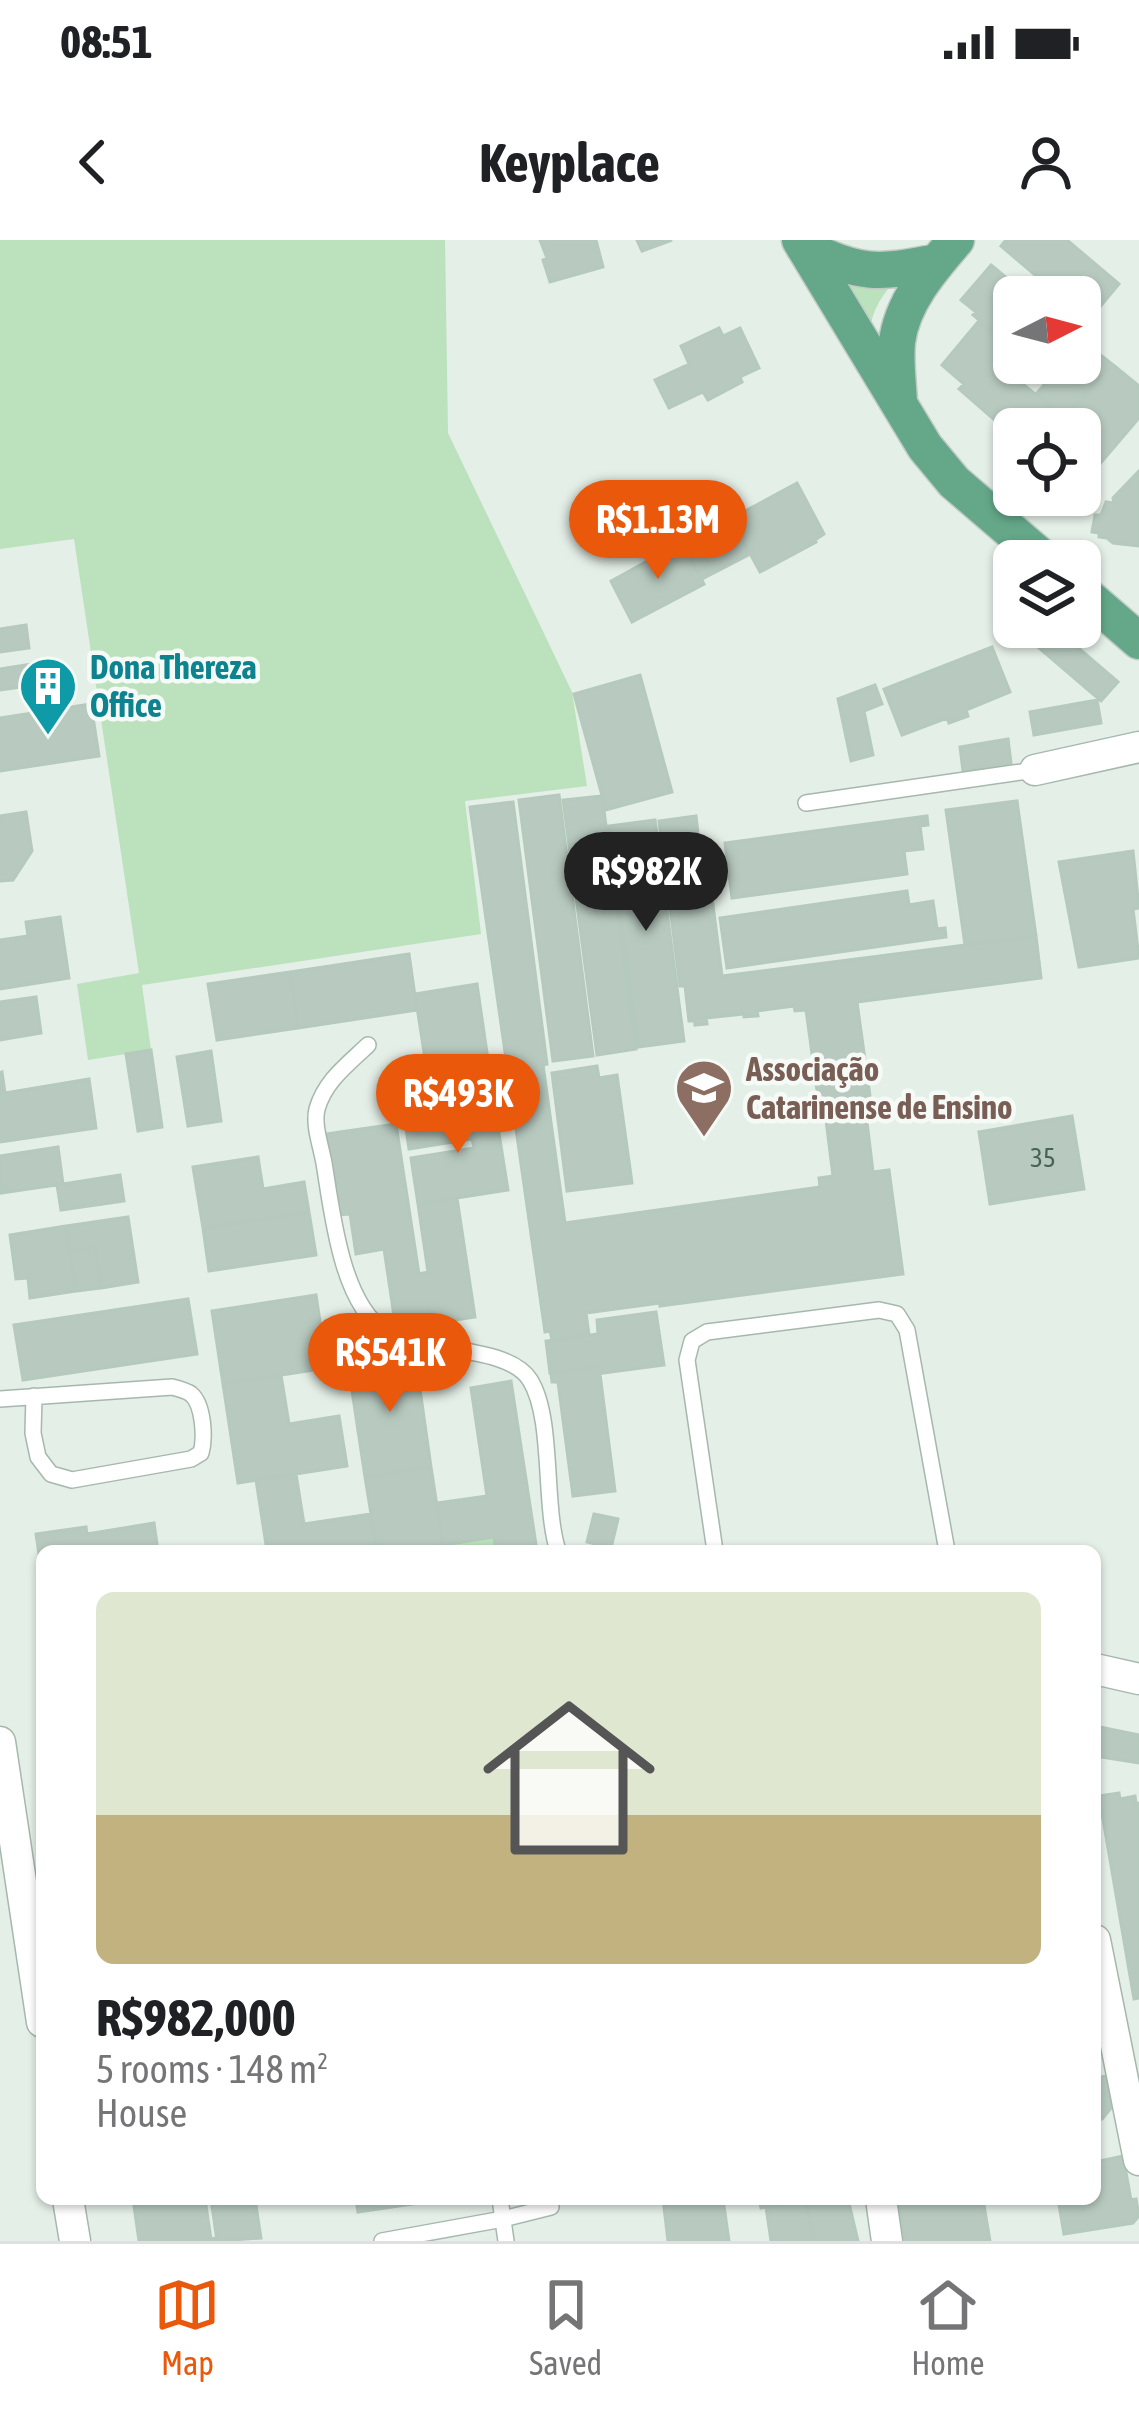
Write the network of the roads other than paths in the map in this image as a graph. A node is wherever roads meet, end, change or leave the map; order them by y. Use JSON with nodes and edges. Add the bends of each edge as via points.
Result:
{"nodes":[{"id":1,"x":802,"y":244,"type":"edge"},
{"id":2,"x":947,"y":251,"type":"edge"},
{"id":3,"x":899,"y":405,"type":"junction"},
{"id":4,"x":1022,"y":540,"type":"edge"},
{"id":5,"x":1101,"y":608,"type":"edge"},
{"id":6,"x":1139,"y":641,"type":"edge"},
{"id":7,"x":1139,"y":747,"type":"edge"},
{"id":8,"x":1035,"y":770,"type":"joint"},
{"id":9,"x":806,"y":803,"type":"dead end"},
{"id":10,"x":368,"y":1046,"type":"dead end"},
{"id":11,"x":34,"y":1396,"type":"junction"},
{"id":12,"x":0,"y":1399,"type":"edge"},
{"id":13,"x":557,"y":1545,"type":"edge"},
{"id":14,"x":714,"y":1545,"type":"edge"},
{"id":15,"x":946,"y":1545,"type":"edge"},
{"id":16,"x":1101,"y":1670,"type":"edge"},
{"id":17,"x":1139,"y":1678,"type":"edge"},
{"id":18,"x":0,"y":1742,"type":"edge"},
{"id":19,"x":10,"y":1883,"type":"edge"},
{"id":20,"x":1101,"y":1970,"type":"edge"},
{"id":21,"x":36,"y":1996,"type":"edge"},
{"id":22,"x":1139,"y":2159,"type":"edge"},
{"id":23,"x":69,"y":2205,"type":"edge"},
{"id":24,"x":501,"y":2205,"type":"edge"},
{"id":25,"x":882,"y":2205,"type":"edge"},
{"id":26,"x":551,"y":2206,"type":"dead end"},
{"id":27,"x":503,"y":2219,"type":"junction"},
{"id":28,"x":75,"y":2241,"type":"edge"},
{"id":29,"x":382,"y":2241,"type":"edge"},
{"id":30,"x":506,"y":2241,"type":"edge"},
{"id":31,"x":887,"y":2241,"type":"edge"}],
"edges":[{"from":1,"to":2,"type":"main road","via":[[860,271],[889,272]]},
{"from":1,"to":3,"type":"main road"},
{"from":2,"to":3,"type":"main road","via":[[905,312]]},
{"from":3,"to":4,"type":"main road","via":[[954,482]]},
{"from":5,"to":6,"type":"main road"},
{"from":7,"to":8,"type":"street"},
{"from":8,"to":9,"type":"lane"},
{"from":10,"to":13,"type":"lane","via":[[325,1086],[315,1115],[354,1292],[389,1335],[502,1360],[529,1376],[540,1404]]},
{"from":11,"to":11,"type":"lane","via":[[33,1433],[50,1474],[72,1480],[201,1453],[197,1403],[172,1387]]},
{"from":11,"to":12,"type":"lane"},
{"from":14,"to":15,"type":"lane","via":[[687,1360],[692,1341],[706,1332],[879,1310],[897,1314],[907,1330]]},
{"from":16,"to":17,"type":"street"},
{"from":18,"to":19,"type":"street"},
{"from":19,"to":21,"type":"street"},
{"from":20,"to":22,"type":"street"},
{"from":23,"to":28,"type":"street"},
{"from":24,"to":27,"type":"lane"},
{"from":25,"to":31,"type":"street"},
{"from":26,"to":27,"type":"lane"},
{"from":27,"to":29,"type":"lane"},
{"from":27,"to":30,"type":"lane"}]}
